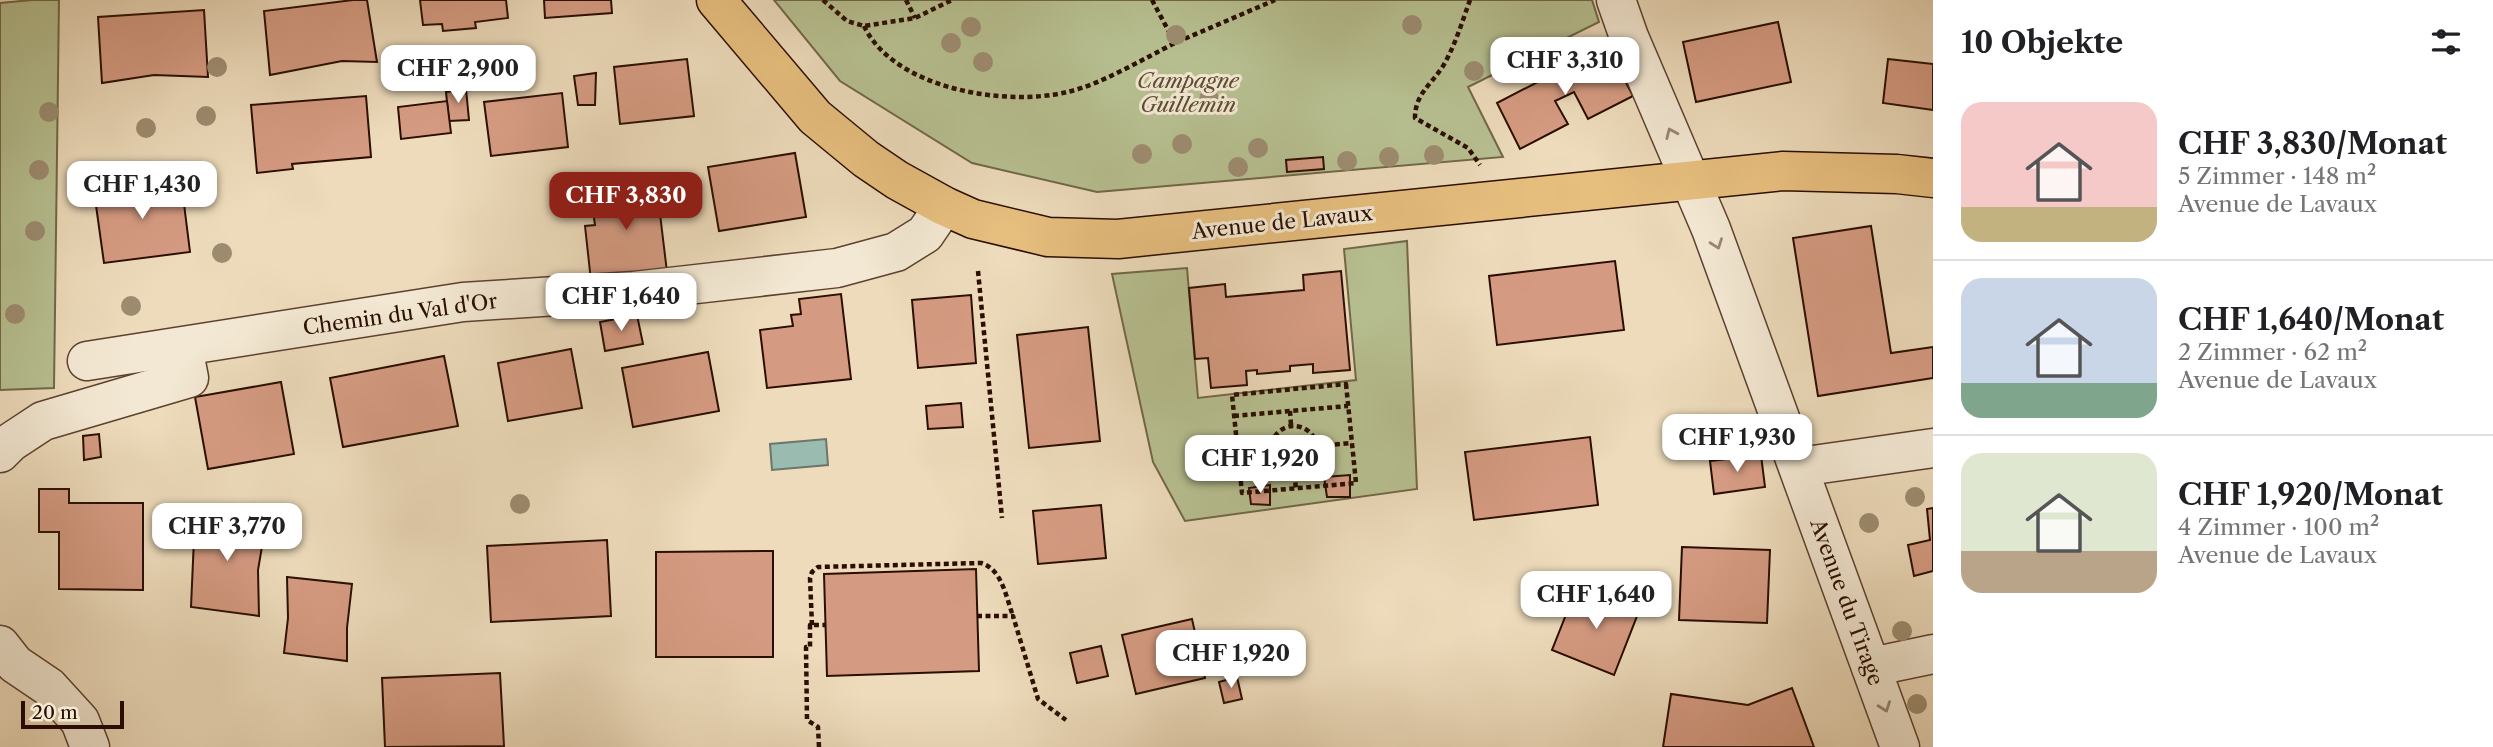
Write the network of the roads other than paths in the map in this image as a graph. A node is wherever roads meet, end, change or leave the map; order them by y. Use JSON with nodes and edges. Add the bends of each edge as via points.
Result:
{"nodes":[{"id":1,"x":716,"y":0,"type":"edge"},
{"id":2,"x":1616,"y":0,"type":"edge"},
{"id":3,"x":1933,"y":178,"type":"edge"},
{"id":4,"x":1692,"y":181,"type":"junction"},
{"id":5,"x":943,"y":206,"type":"junction"},
{"id":6,"x":183,"y":347,"type":"junction"},
{"id":7,"x":87,"y":361,"type":"dead end"},
{"id":8,"x":1933,"y":448,"type":"edge"},
{"id":9,"x":0,"y":453,"type":"edge"},
{"id":10,"x":1798,"y":467,"type":"junction"},
{"id":11,"x":0,"y":645,"type":"edge"},
{"id":12,"x":1933,"y":654,"type":"edge"},
{"id":13,"x":1871,"y":667,"type":"junction"},
{"id":14,"x":90,"y":747,"type":"edge"},
{"id":15,"x":1900,"y":747,"type":"edge"}],
"edges":[{"from":1,"to":5,"type":"main road","name":"Avenue de Lavaux","via":[[815,117],[866,159]]},
{"from":4,"to":2,"type":"street","name":"Avenue du Tirage","one_way":true},
{"from":3,"to":4,"type":"main road","name":"Avenue de Lavaux","via":[[1783,171]]},
{"from":4,"to":5,"type":"main road","name":"Avenue de Lavaux","via":[[1118,239],[1048,237],[973,219]]},
{"from":4,"to":10,"type":"street","name":"Avenue du Tirage","one_way":true},
{"from":5,"to":6,"type":"street","name":"Chemin du Val d'Or","via":[[925,234],[896,252],[837,268],[634,291],[463,302]]},
{"from":6,"to":7,"type":"street","name":"Chemin du Val d'Or"},
{"from":6,"to":9,"type":"street","via":[[189,378],[43,421]]},
{"from":8,"to":10,"type":"street"},
{"from":10,"to":13,"type":"street","name":"Avenue du Tirage"},
{"from":11,"to":14,"type":"street","via":[[80,721]]},
{"from":12,"to":13,"type":"street"},
{"from":13,"to":15,"type":"street","name":"Avenue du Tirage","one_way":true}]}
